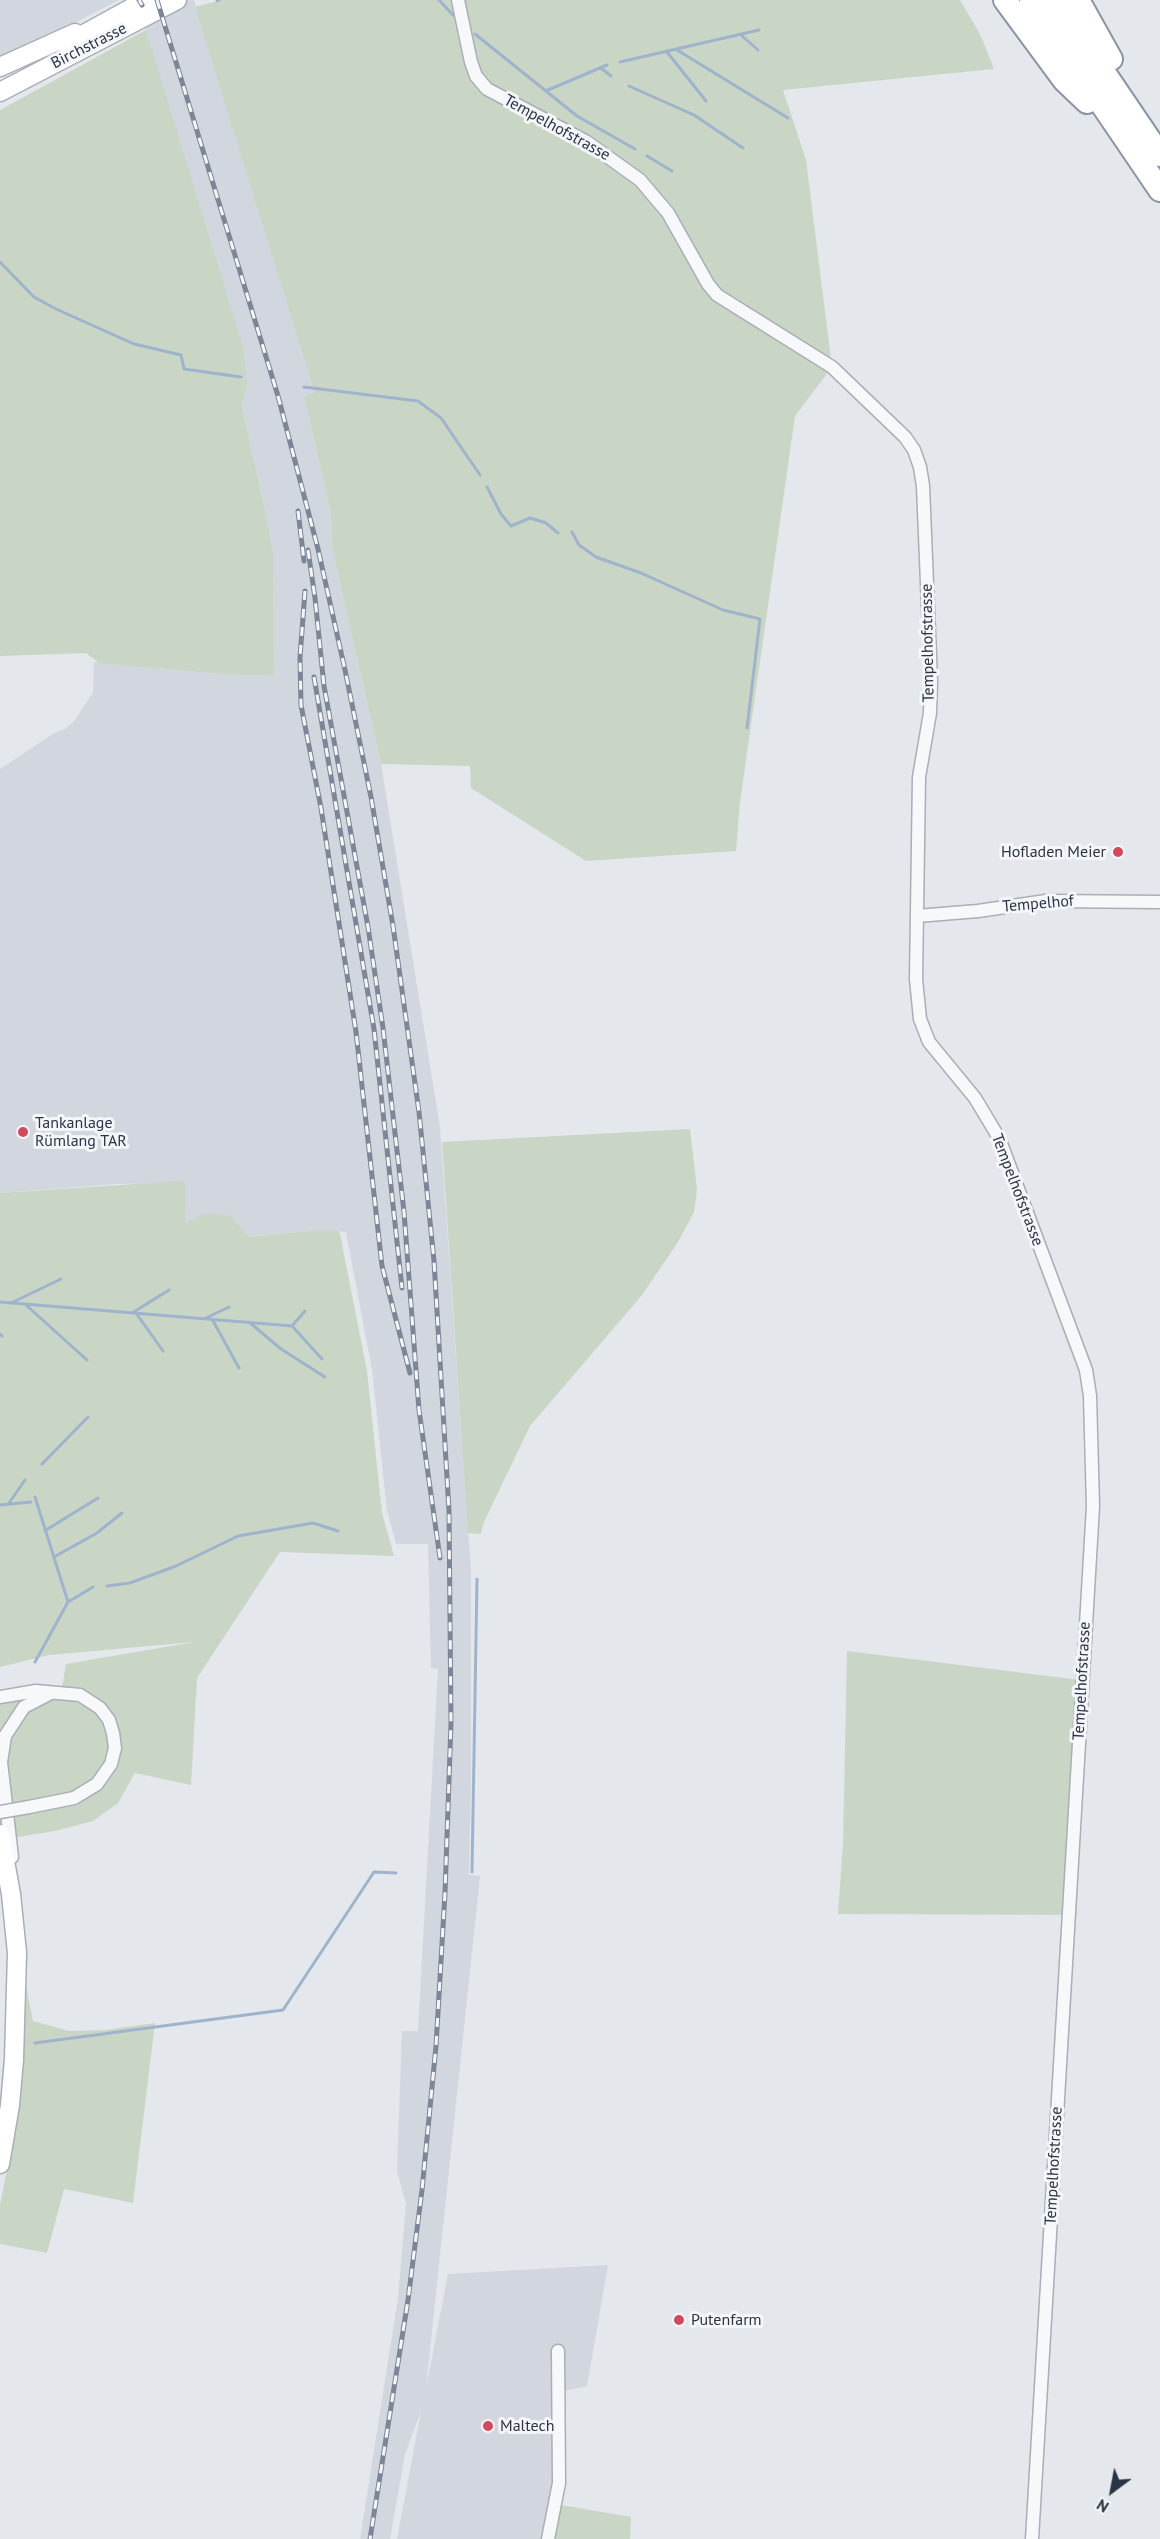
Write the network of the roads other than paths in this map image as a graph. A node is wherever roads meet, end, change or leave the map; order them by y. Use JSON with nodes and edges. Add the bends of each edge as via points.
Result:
{"nodes":[{"id":1,"x":146,"y":0,"type":"edge"},
{"id":2,"x":177,"y":0,"type":"edge"},
{"id":3,"x":458,"y":0,"type":"edge"},
{"id":4,"x":1005,"y":0,"type":"edge"},
{"id":5,"x":1031,"y":0,"type":"edge"},
{"id":6,"x":1055,"y":0,"type":"edge"},
{"id":7,"x":1078,"y":0,"type":"edge"},
{"id":8,"x":102,"y":23,"type":"junction"},
{"id":9,"x":0,"y":67,"type":"edge"},
{"id":10,"x":0,"y":78,"type":"edge"},
{"id":11,"x":0,"y":92,"type":"edge"},
{"id":12,"x":1122,"y":137,"type":"junction"},
{"id":13,"x":1160,"y":142,"type":"edge"},
{"id":14,"x":1160,"y":154,"type":"edge"},
{"id":15,"x":1160,"y":190,"type":"edge"},
{"id":16,"x":1160,"y":902,"type":"edge"},
{"id":17,"x":917,"y":916,"type":"junction"},
{"id":18,"x":55,"y":1692,"type":"junction"},
{"id":19,"x":0,"y":1697,"type":"edge"},
{"id":20,"x":0,"y":1812,"type":"edge"},
{"id":21,"x":0,"y":1834,"type":"edge"},
{"id":22,"x":11,"y":1894,"type":"junction"},
{"id":23,"x":0,"y":2164,"type":"edge"},
{"id":24,"x":558,"y":2351,"type":"dead end"},
{"id":25,"x":548,"y":2539,"type":"edge"},
{"id":26,"x":1032,"y":2539,"type":"edge"}],
"edges":[{"from":1,"to":8,"type":"main road","name":"Birchstrasse"},
{"from":2,"to":11,"type":"main road","name":"Birchstrasse"},
{"from":3,"to":17,"type":"street","name":"Tempelhofstrasse","via":[[471,62],[476,76],[488,89],[565,129],[633,175],[668,213],[717,295],[832,367],[893,424],[914,450],[923,486],[931,681],[919,777]]},
{"from":4,"to":12,"type":"highway","via":[[1064,80]]},
{"from":5,"to":12,"type":"highway"},
{"from":6,"to":14,"type":"highway"},
{"from":7,"to":13,"type":"highway"},
{"from":8,"to":9,"type":"main road","name":"Birchstrasse"},
{"from":8,"to":10,"type":"main road","name":"Birchstrasse"},
{"from":12,"to":15,"type":"highway"},
{"from":16,"to":17,"type":"street","name":"Tempelhof","via":[[1046,901]]},
{"from":17,"to":26,"type":"street","name":"Tempelhofstrasse","via":[[920,1019],[929,1042],[975,1098],[999,1138],[1086,1370],[1090,1396],[1093,1506]]},
{"from":18,"to":19,"type":"street"},
{"from":18,"to":20,"type":"street","bridge":true,"via":[[80,1695],[100,1708],[109,1720],[113,1756],[103,1778],[83,1795]]},
{"from":18,"to":22,"type":"street","via":[[24,1707],[5,1736],[1,1762],[13,1864]]},
{"from":21,"to":22,"type":"main road"},
{"from":22,"to":23,"type":"main road","via":[[17,1953],[14,2059]]},
{"from":24,"to":25,"type":"street","via":[[559,2483]]}]}
